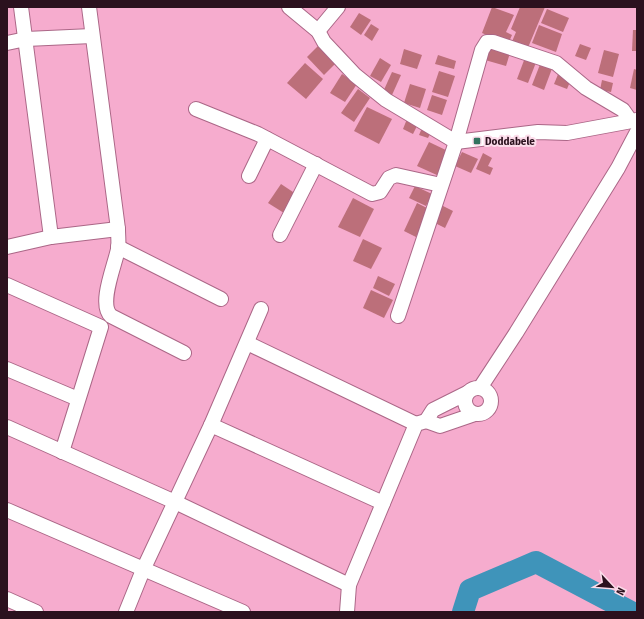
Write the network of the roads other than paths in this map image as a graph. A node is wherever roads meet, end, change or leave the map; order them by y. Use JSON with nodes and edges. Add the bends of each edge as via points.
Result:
{"nodes":[{"id":1,"x":21,"y":7,"type":"edge"},
{"id":2,"x":88,"y":7,"type":"edge"},
{"id":3,"x":289,"y":7,"type":"edge"},
{"id":4,"x":338,"y":7,"type":"edge"},
{"id":5,"x":318,"y":31,"type":"junction"},
{"id":6,"x":92,"y":36,"type":"junction"},
{"id":7,"x":26,"y":39,"type":"junction"},
{"id":8,"x":7,"y":43,"type":"edge"},
{"id":9,"x":196,"y":109,"type":"dead end"},
{"id":10,"x":635,"y":124,"type":"edge"},
{"id":11,"x":267,"y":139,"type":"junction"},
{"id":12,"x":456,"y":142,"type":"junction"},
{"id":13,"x":316,"y":164,"type":"junction"},
{"id":14,"x":249,"y":176,"type":"dead end"},
{"id":15,"x":441,"y":185,"type":"junction"},
{"id":16,"x":118,"y":230,"type":"junction"},
{"id":17,"x":280,"y":235,"type":"dead end"},
{"id":18,"x":51,"y":237,"type":"junction"},
{"id":19,"x":7,"y":247,"type":"edge"},
{"id":20,"x":118,"y":247,"type":"junction"},
{"id":21,"x":7,"y":285,"type":"edge"},
{"id":22,"x":221,"y":300,"type":"dead end"},
{"id":23,"x":261,"y":309,"type":"dead end"},
{"id":24,"x":398,"y":316,"type":"dead end"},
{"id":25,"x":247,"y":343,"type":"junction"},
{"id":26,"x":184,"y":353,"type":"dead end"},
{"id":27,"x":7,"y":369,"type":"edge"},
{"id":28,"x":473,"y":390,"type":"junction"},
{"id":29,"x":78,"y":400,"type":"junction"},
{"id":30,"x":475,"y":414,"type":"junction"},
{"id":31,"x":421,"y":423,"type":"junction"},
{"id":32,"x":211,"y":425,"type":"junction"},
{"id":33,"x":7,"y":427,"type":"edge"},
{"id":34,"x":62,"y":452,"type":"junction"},
{"id":35,"x":175,"y":502,"type":"junction"},
{"id":36,"x":383,"y":503,"type":"junction"},
{"id":37,"x":7,"y":510,"type":"edge"},
{"id":38,"x":143,"y":570,"type":"junction"},
{"id":39,"x":349,"y":585,"type":"junction"},
{"id":40,"x":7,"y":599,"type":"edge"},
{"id":41,"x":36,"y":612,"type":"edge"},
{"id":42,"x":126,"y":612,"type":"edge"},
{"id":43,"x":242,"y":612,"type":"edge"},
{"id":44,"x":347,"y":612,"type":"edge"}],
"edges":[{"from":1,"to":7,"type":"street"},
{"from":2,"to":6,"type":"street"},
{"from":3,"to":5,"type":"street"},
{"from":4,"to":5,"type":"street"},
{"from":5,"to":12,"type":"street","via":[[324,42],[355,75],[386,100]]},
{"from":6,"to":7,"type":"street"},
{"from":6,"to":16,"type":"street"},
{"from":7,"to":8,"type":"street"},
{"from":7,"to":18,"type":"street"},
{"from":9,"to":11,"type":"street"},
{"from":10,"to":12,"type":"street","via":[[567,133],[538,132]]},
{"from":10,"to":12,"type":"street","via":[[623,110],[586,88],[556,63],[494,42],[487,42],[482,50]]},
{"from":10,"to":28,"type":"street","via":[[618,168],[516,333]]},
{"from":11,"to":13,"type":"street"},
{"from":11,"to":14,"type":"street"},
{"from":12,"to":15,"type":"street"},
{"from":13,"to":15,"type":"street","via":[[372,194],[380,192],[389,178],[396,175]]},
{"from":13,"to":17,"type":"street"},
{"from":15,"to":24,"type":"street"},
{"from":16,"to":18,"type":"street"},
{"from":16,"to":20,"type":"street"},
{"from":18,"to":19,"type":"street"},
{"from":20,"to":22,"type":"street"},
{"from":20,"to":26,"type":"street","via":[[106,297],[108,313]]},
{"from":21,"to":29,"type":"street","via":[[101,327]]},
{"from":23,"to":25,"type":"street"},
{"from":25,"to":31,"type":"street"},
{"from":25,"to":32,"type":"street"},
{"from":27,"to":29,"type":"street"},
{"from":28,"to":30,"type":"street","via":[[464,401],[468,410]]},
{"from":28,"to":30,"type":"street","via":[[487,392],[491,403],[483,413]]},
{"from":28,"to":31,"type":"street","via":[[433,410]]},
{"from":29,"to":34,"type":"street"},
{"from":30,"to":31,"type":"street","via":[[440,426]]},
{"from":31,"to":36,"type":"street"},
{"from":32,"to":35,"type":"street"},
{"from":32,"to":36,"type":"street"},
{"from":33,"to":34,"type":"street"},
{"from":34,"to":35,"type":"street"},
{"from":35,"to":38,"type":"street"},
{"from":35,"to":39,"type":"street"},
{"from":36,"to":39,"type":"street"},
{"from":37,"to":38,"type":"street"},
{"from":38,"to":42,"type":"street"},
{"from":38,"to":43,"type":"street"},
{"from":39,"to":44,"type":"street"},
{"from":40,"to":41,"type":"street"}]}
